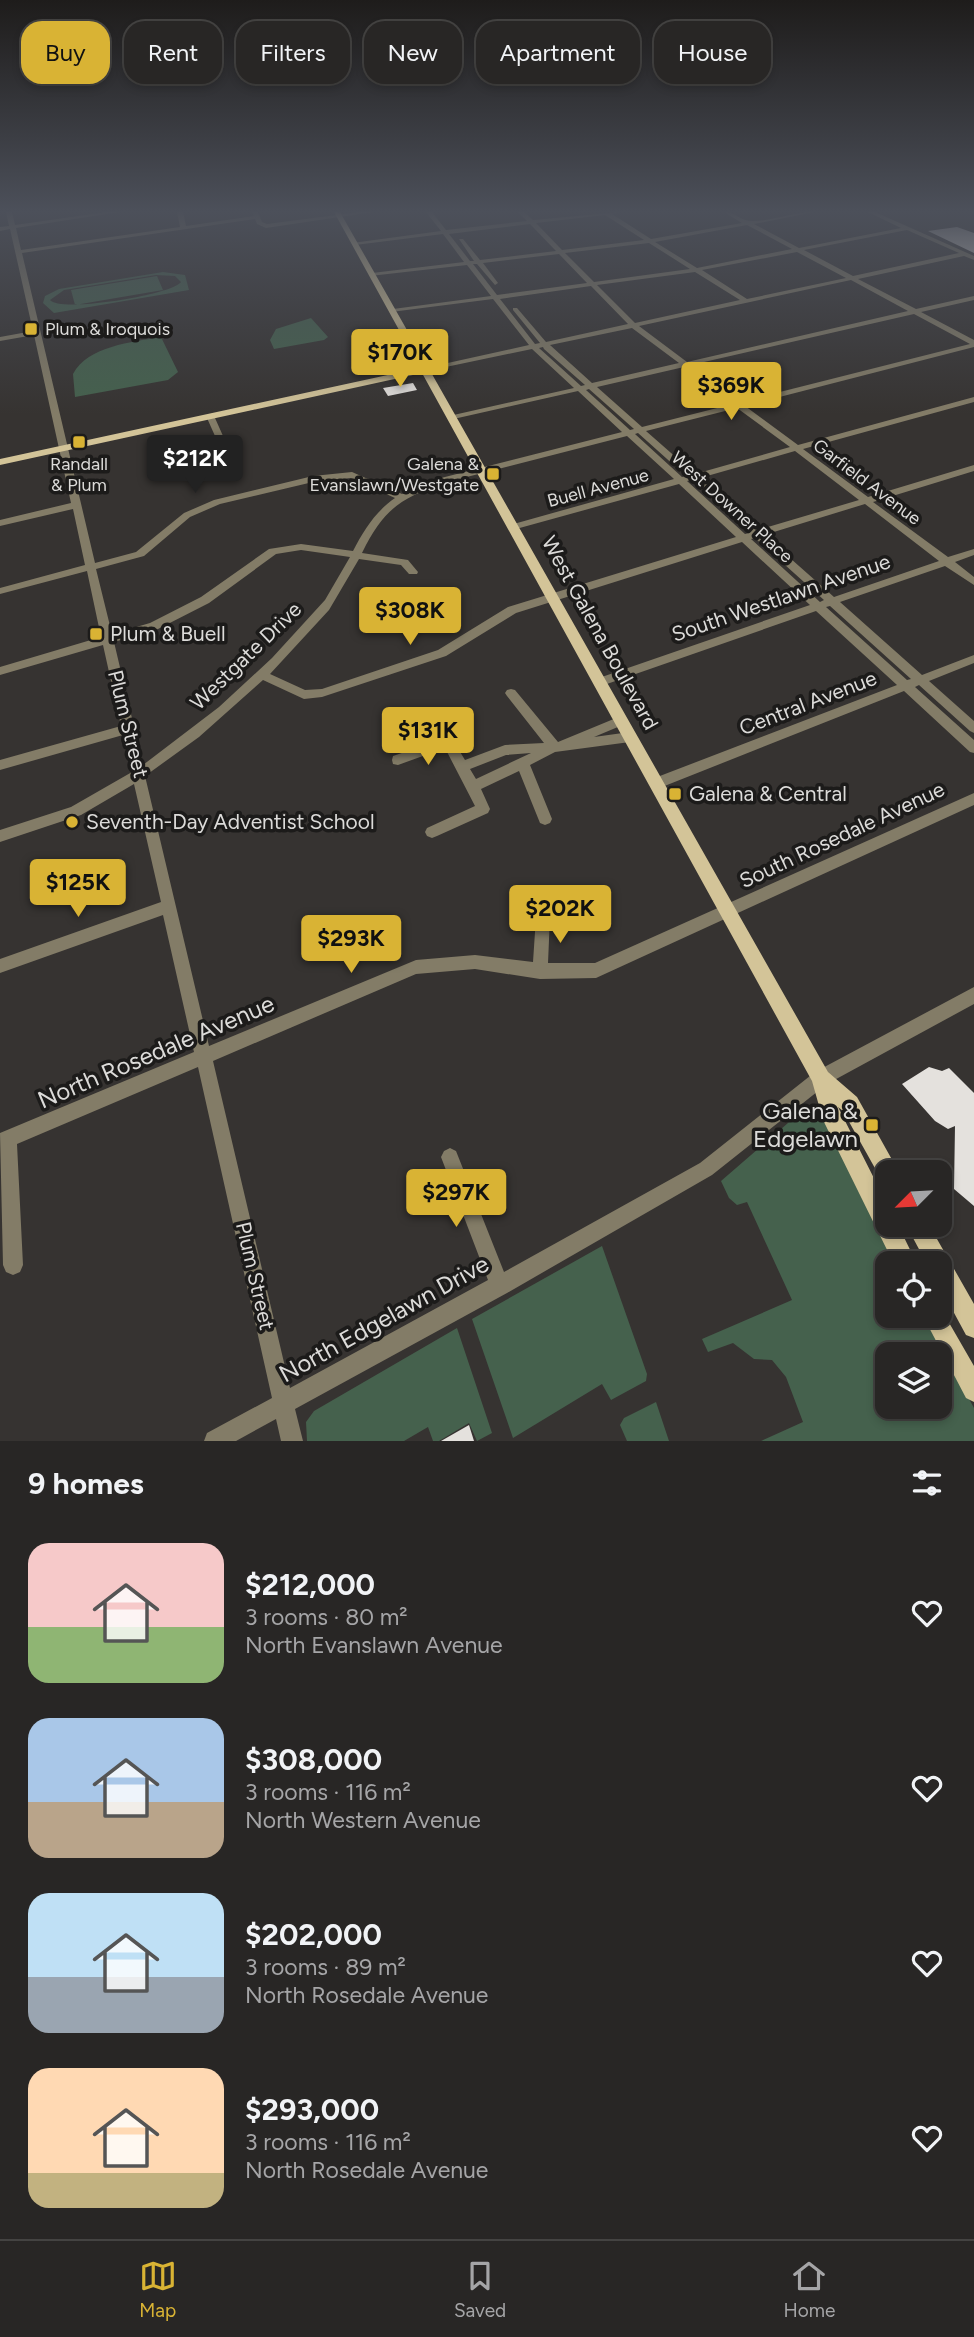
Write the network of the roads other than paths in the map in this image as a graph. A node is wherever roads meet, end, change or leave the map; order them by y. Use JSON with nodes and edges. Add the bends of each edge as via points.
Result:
{"nodes":[{"id":1,"x":25,"y":279,"type":"edge"},
{"id":2,"x":374,"y":279,"type":"edge"},
{"id":3,"x":486,"y":279,"type":"edge"},
{"id":4,"x":588,"y":279,"type":"edge"},
{"id":5,"x":628,"y":279,"type":"edge"},
{"id":6,"x":711,"y":279,"type":"edge"},
{"id":7,"x":846,"y":279,"type":"edge"},
{"id":8,"x":854,"y":279,"type":"edge"},
{"id":9,"x":593,"y":284,"type":"junction"},
{"id":10,"x":500,"y":297,"type":"junction"},
{"id":11,"x":974,"y":298,"type":"edge"},
{"id":12,"x":746,"y":301,"type":"junction"},
{"id":13,"x":393,"y":311,"type":"junction"},
{"id":14,"x":914,"y":312,"type":"junction"},
{"id":15,"x":633,"y":325,"type":"junction"},
{"id":16,"x":37,"y":332,"type":"junction"},
{"id":17,"x":0,"y":339,"type":"edge"},
{"id":18,"x":538,"y":344,"type":"junction"},
{"id":19,"x":974,"y":344,"type":"edge"},
{"id":20,"x":686,"y":365,"type":"junction"},
{"id":21,"x":425,"y":370,"type":"junction"},
{"id":22,"x":590,"y":387,"type":"junction"},
{"id":23,"x":580,"y":389,"type":"junction"},
{"id":24,"x":974,"y":399,"type":"edge"},
{"id":25,"x":740,"y":405,"type":"junction"},
{"id":26,"x":212,"y":418,"type":"junction"},
{"id":27,"x":453,"y":418,"type":"junction"},
{"id":28,"x":633,"y":431,"type":"junction"},
{"id":29,"x":223,"y":445,"type":"dead end"},
{"id":30,"x":64,"y":449,"type":"junction"},
{"id":31,"x":798,"y":449,"type":"junction"},
{"id":32,"x":0,"y":463,"type":"edge"},
{"id":33,"x":974,"y":468,"type":"edge"},
{"id":34,"x":481,"y":470,"type":"junction"},
{"id":35,"x":693,"y":478,"type":"junction"},
{"id":36,"x":681,"y":481,"type":"junction"},
{"id":37,"x":399,"y":496,"type":"junction"},
{"id":38,"x":866,"y":501,"type":"junction"},
{"id":39,"x":76,"y":505,"type":"junction"},
{"id":40,"x":0,"y":523,"type":"edge"},
{"id":41,"x":513,"y":527,"type":"junction"},
{"id":42,"x":757,"y":535,"type":"junction"},
{"id":43,"x":744,"y":538,"type":"junction"},
{"id":44,"x":974,"y":552,"type":"edge"},
{"id":45,"x":355,"y":555,"type":"junction"},
{"id":46,"x":946,"y":561,"type":"junction"},
{"id":47,"x":90,"y":569,"type":"junction"},
{"id":48,"x":413,"y":572,"type":"dead end"},
{"id":49,"x":974,"y":582,"type":"edge"},
{"id":50,"x":0,"y":591,"type":"edge"},
{"id":51,"x":552,"y":596,"type":"junction"},
{"id":52,"x":832,"y":602,"type":"junction"},
{"id":53,"x":818,"y":607,"type":"junction"},
{"id":54,"x":108,"y":642,"type":"junction"},
{"id":55,"x":974,"y":659,"type":"edge"},
{"id":56,"x":0,"y":671,"type":"edge"},
{"id":57,"x":260,"y":674,"type":"junction"},
{"id":58,"x":920,"y":680,"type":"junction"},
{"id":59,"x":600,"y":682,"type":"junction"},
{"id":60,"x":905,"y":686,"type":"junction"},
{"id":61,"x":511,"y":693,"type":"dead end"},
{"id":62,"x":435,"y":720,"type":"dead end"},
{"id":63,"x":621,"y":721,"type":"junction"},
{"id":64,"x":974,"y":728,"type":"edge"},
{"id":65,"x":128,"y":729,"type":"junction"},
{"id":66,"x":630,"y":737,"type":"junction"},
{"id":67,"x":448,"y":743,"type":"junction"},
{"id":68,"x":555,"y":747,"type":"junction"},
{"id":69,"x":974,"y":748,"type":"edge"},
{"id":70,"x":398,"y":760,"type":"dead end"},
{"id":71,"x":0,"y":765,"type":"edge"},
{"id":72,"x":523,"y":765,"type":"junction"},
{"id":73,"x":464,"y":766,"type":"junction"},
{"id":74,"x":140,"y":772,"type":"junction"},
{"id":75,"x":657,"y":783,"type":"junction"},
{"id":76,"x":474,"y":786,"type":"junction"},
{"id":77,"x":974,"y":799,"type":"edge"},
{"id":78,"x":545,"y":819,"type":"dead end"},
{"id":79,"x":432,"y":832,"type":"dead end"},
{"id":80,"x":0,"y":836,"type":"edge"},
{"id":81,"x":169,"y":906,"type":"junction"},
{"id":82,"x":728,"y":911,"type":"junction"},
{"id":83,"x":543,"y":917,"type":"dead end"},
{"id":84,"x":0,"y":966,"type":"edge"},
{"id":85,"x":540,"y":971,"type":"junction"},
{"id":86,"x":974,"y":995,"type":"edge"},
{"id":87,"x":205,"y":1058,"type":"junction"},
{"id":88,"x":821,"y":1078,"type":"junction"},
{"id":89,"x":4,"y":1140,"type":"edge"},
{"id":90,"x":450,"y":1157,"type":"dead end"},
{"id":91,"x":881,"y":1160,"type":"edge"},
{"id":92,"x":899,"y":1251,"type":"edge"},
{"id":93,"x":13,"y":1265,"type":"dead end"},
{"id":94,"x":499,"y":1286,"type":"junction"},
{"id":95,"x":952,"y":1287,"type":"edge"},
{"id":96,"x":974,"y":1327,"type":"edge"},
{"id":97,"x":941,"y":1328,"type":"edge"},
{"id":98,"x":972,"y":1384,"type":"edge"},
{"id":99,"x":284,"y":1404,"type":"junction"},
{"id":100,"x":215,"y":1441,"type":"edge"},
{"id":101,"x":292,"y":1441,"type":"edge"}],
"edges":[{"from":1,"to":16,"type":"street","name":"Plum Street"},
{"from":2,"to":13,"type":"main road","name":"West Galena Boulevard"},
{"from":3,"to":10,"type":"street","name":"West Downer Place"},
{"from":4,"to":9,"type":"street","name":"Garfield Avenue"},
{"from":5,"to":9,"type":"street"},
{"from":6,"to":12,"type":"street"},
{"from":7,"to":12,"type":"street"},
{"from":8,"to":14,"type":"street"},
{"from":9,"to":10,"type":"street"},
{"from":9,"to":15,"type":"street","name":"Garfield Avenue"},
{"from":10,"to":13,"type":"street"},
{"from":10,"to":18,"type":"street","name":"West Downer Place"},
{"from":11,"to":14,"type":"street"},
{"from":12,"to":15,"type":"street"},
{"from":13,"to":21,"type":"main road","name":"West Galena Boulevard"},
{"from":14,"to":19,"type":"street"},
{"from":14,"to":20,"type":"street"},
{"from":15,"to":18,"type":"street"},
{"from":15,"to":20,"type":"street","name":"Garfield Avenue"},
{"from":16,"to":17,"type":"street"},
{"from":16,"to":30,"type":"street","name":"Plum Street"},
{"from":18,"to":21,"type":"street"},
{"from":18,"to":22,"type":"street","name":"West Downer Place"},
{"from":18,"to":23,"type":"street","name":"West Downer Place"},
{"from":19,"to":25,"type":"street","name":"Westgate Drive"},
{"from":20,"to":22,"type":"street"},
{"from":20,"to":25,"type":"street","name":"Garfield Avenue"},
{"from":21,"to":26,"type":"main road"},
{"from":21,"to":27,"type":"main road","name":"West Galena Boulevard"},
{"from":22,"to":23,"type":"street"},
{"from":22,"to":28,"type":"street","name":"West Downer Place"},
{"from":23,"to":27,"type":"street"},
{"from":23,"to":28,"type":"street","name":"West Downer Place"},
{"from":24,"to":31,"type":"street","name":"Buell Avenue"},
{"from":25,"to":28,"type":"street","name":"Westgate Drive"},
{"from":25,"to":31,"type":"street","name":"Garfield Avenue"},
{"from":26,"to":29,"type":"street"},
{"from":26,"to":30,"type":"main road"},
{"from":27,"to":34,"type":"main road","name":"West Galena Boulevard"},
{"from":28,"to":34,"type":"street","name":"Westgate Drive"},
{"from":28,"to":35,"type":"street","name":"West Downer Place"},
{"from":28,"to":36,"type":"street","name":"West Downer Place"},
{"from":30,"to":32,"type":"main road"},
{"from":30,"to":39,"type":"street","name":"Plum Street"},
{"from":31,"to":35,"type":"street","name":"Buell Avenue"},
{"from":31,"to":38,"type":"street","name":"Garfield Avenue"},
{"from":33,"to":38,"type":"street"},
{"from":34,"to":37,"type":"street","name":"Westgate Drive"},
{"from":34,"to":41,"type":"main road","name":"West Galena Boulevard"},
{"from":35,"to":36,"type":"street","name":"Buell Avenue"},
{"from":35,"to":42,"type":"street","name":"West Downer Place"},
{"from":36,"to":41,"type":"street","name":"Buell Avenue"},
{"from":36,"to":43,"type":"street","name":"West Downer Place"},
{"from":37,"to":45,"type":"street","name":"Westgate Drive","via":[[379,512]]},
{"from":37,"to":47,"type":"street","via":[[352,475],[301,482],[217,502],[187,515],[140,554]]},
{"from":38,"to":42,"type":"street"},
{"from":38,"to":46,"type":"street","name":"Garfield Avenue"},
{"from":39,"to":40,"type":"street"},
{"from":39,"to":47,"type":"street","name":"Plum Street"},
{"from":41,"to":51,"type":"main road","name":"West Galena Boulevard"},
{"from":42,"to":43,"type":"street"},
{"from":42,"to":52,"type":"street","name":"West Downer Place"},
{"from":43,"to":51,"type":"street"},
{"from":43,"to":53,"type":"street","name":"West Downer Place"},
{"from":44,"to":46,"type":"street","name":"South Westlawn Avenue"},
{"from":45,"to":48,"type":"street","via":[[404,562]]},
{"from":45,"to":54,"type":"street","via":[[301,547],[273,551],[205,600],[154,626]]},
{"from":45,"to":57,"type":"street","name":"Westgate Drive","via":[[332,598]]},
{"from":46,"to":49,"type":"street","name":"Garfield Avenue"},
{"from":46,"to":52,"type":"street","name":"South Westlawn Avenue"},
{"from":47,"to":50,"type":"street"},
{"from":47,"to":54,"type":"street","name":"Plum Street"},
{"from":51,"to":57,"type":"street","via":[[512,610],[442,653],[322,694],[304,695]]},
{"from":51,"to":59,"type":"main road","name":"West Galena Boulevard"},
{"from":52,"to":53,"type":"street","name":"South Westlawn Avenue"},
{"from":52,"to":58,"type":"street","name":"West Downer Place"},
{"from":53,"to":59,"type":"street","name":"South Westlawn Avenue"},
{"from":53,"to":60,"type":"street","name":"West Downer Place"},
{"from":54,"to":56,"type":"street"},
{"from":54,"to":65,"type":"street","name":"Plum Street"},
{"from":55,"to":58,"type":"street","name":"Central Avenue"},
{"from":57,"to":74,"type":"street","name":"Westgate Drive","via":[[197,730]]},
{"from":58,"to":60,"type":"street","name":"Central Avenue"},
{"from":58,"to":64,"type":"street","name":"West Downer Place"},
{"from":59,"to":63,"type":"main road","name":"West Galena Boulevard"},
{"from":60,"to":69,"type":"street","name":"West Downer Place"},
{"from":60,"to":75,"type":"street","name":"Central Avenue"},
{"from":61,"to":68,"type":"street"},
{"from":62,"to":67,"type":"street"},
{"from":63,"to":66,"type":"main road","name":"West Galena Boulevard"},
{"from":63,"to":68,"type":"street"},
{"from":65,"to":71,"type":"street"},
{"from":65,"to":74,"type":"street","name":"Plum Street"},
{"from":66,"to":68,"type":"street"},
{"from":66,"to":75,"type":"main road","name":"West Galena Boulevard"},
{"from":67,"to":70,"type":"street"},
{"from":67,"to":73,"type":"street"},
{"from":68,"to":72,"type":"street"},
{"from":68,"to":73,"type":"street","via":[[505,750]]},
{"from":72,"to":76,"type":"street"},
{"from":72,"to":78,"type":"street"},
{"from":73,"to":76,"type":"street"},
{"from":74,"to":80,"type":"street","name":"Westgate Drive","via":[[76,811]]},
{"from":74,"to":81,"type":"street","name":"Plum Street"},
{"from":75,"to":82,"type":"main road","name":"West Galena Boulevard"},
{"from":76,"to":79,"type":"street","via":[[483,810]]},
{"from":77,"to":82,"type":"street","name":"South Rosedale Avenue"},
{"from":81,"to":84,"type":"street"},
{"from":81,"to":87,"type":"street","name":"Plum Street"},
{"from":82,"to":85,"type":"street","name":"North Rosedale Avenue","via":[[596,970]]},
{"from":82,"to":88,"type":"main road","name":"West Galena Boulevard"},
{"from":83,"to":85,"type":"street"},
{"from":85,"to":87,"type":"street","name":"North Rosedale Avenue","via":[[475,962],[416,967]]},
{"from":86,"to":88,"type":"street","name":"North Edgelawn Drive"},
{"from":87,"to":89,"type":"street","name":"North Rosedale Avenue"},
{"from":87,"to":99,"type":"street","name":"Plum Street"},
{"from":88,"to":91,"type":"main road","name":"West Galena Boulevard","via":[[850,1104]]},
{"from":88,"to":92,"type":"main road","name":"West Galena Boulevard","via":[[830,1113]]},
{"from":88,"to":94,"type":"street","name":"North Edgelawn Drive","via":[[706,1168]]},
{"from":89,"to":93,"type":"street"},
{"from":90,"to":94,"type":"street"},
{"from":94,"to":99,"type":"street","name":"North Edgelawn Drive"},
{"from":95,"to":96,"type":"main road"},
{"from":97,"to":98,"type":"main road"},
{"from":99,"to":100,"type":"street","name":"North Edgelawn Drive"},
{"from":99,"to":101,"type":"street","name":"Plum Street"}]}
